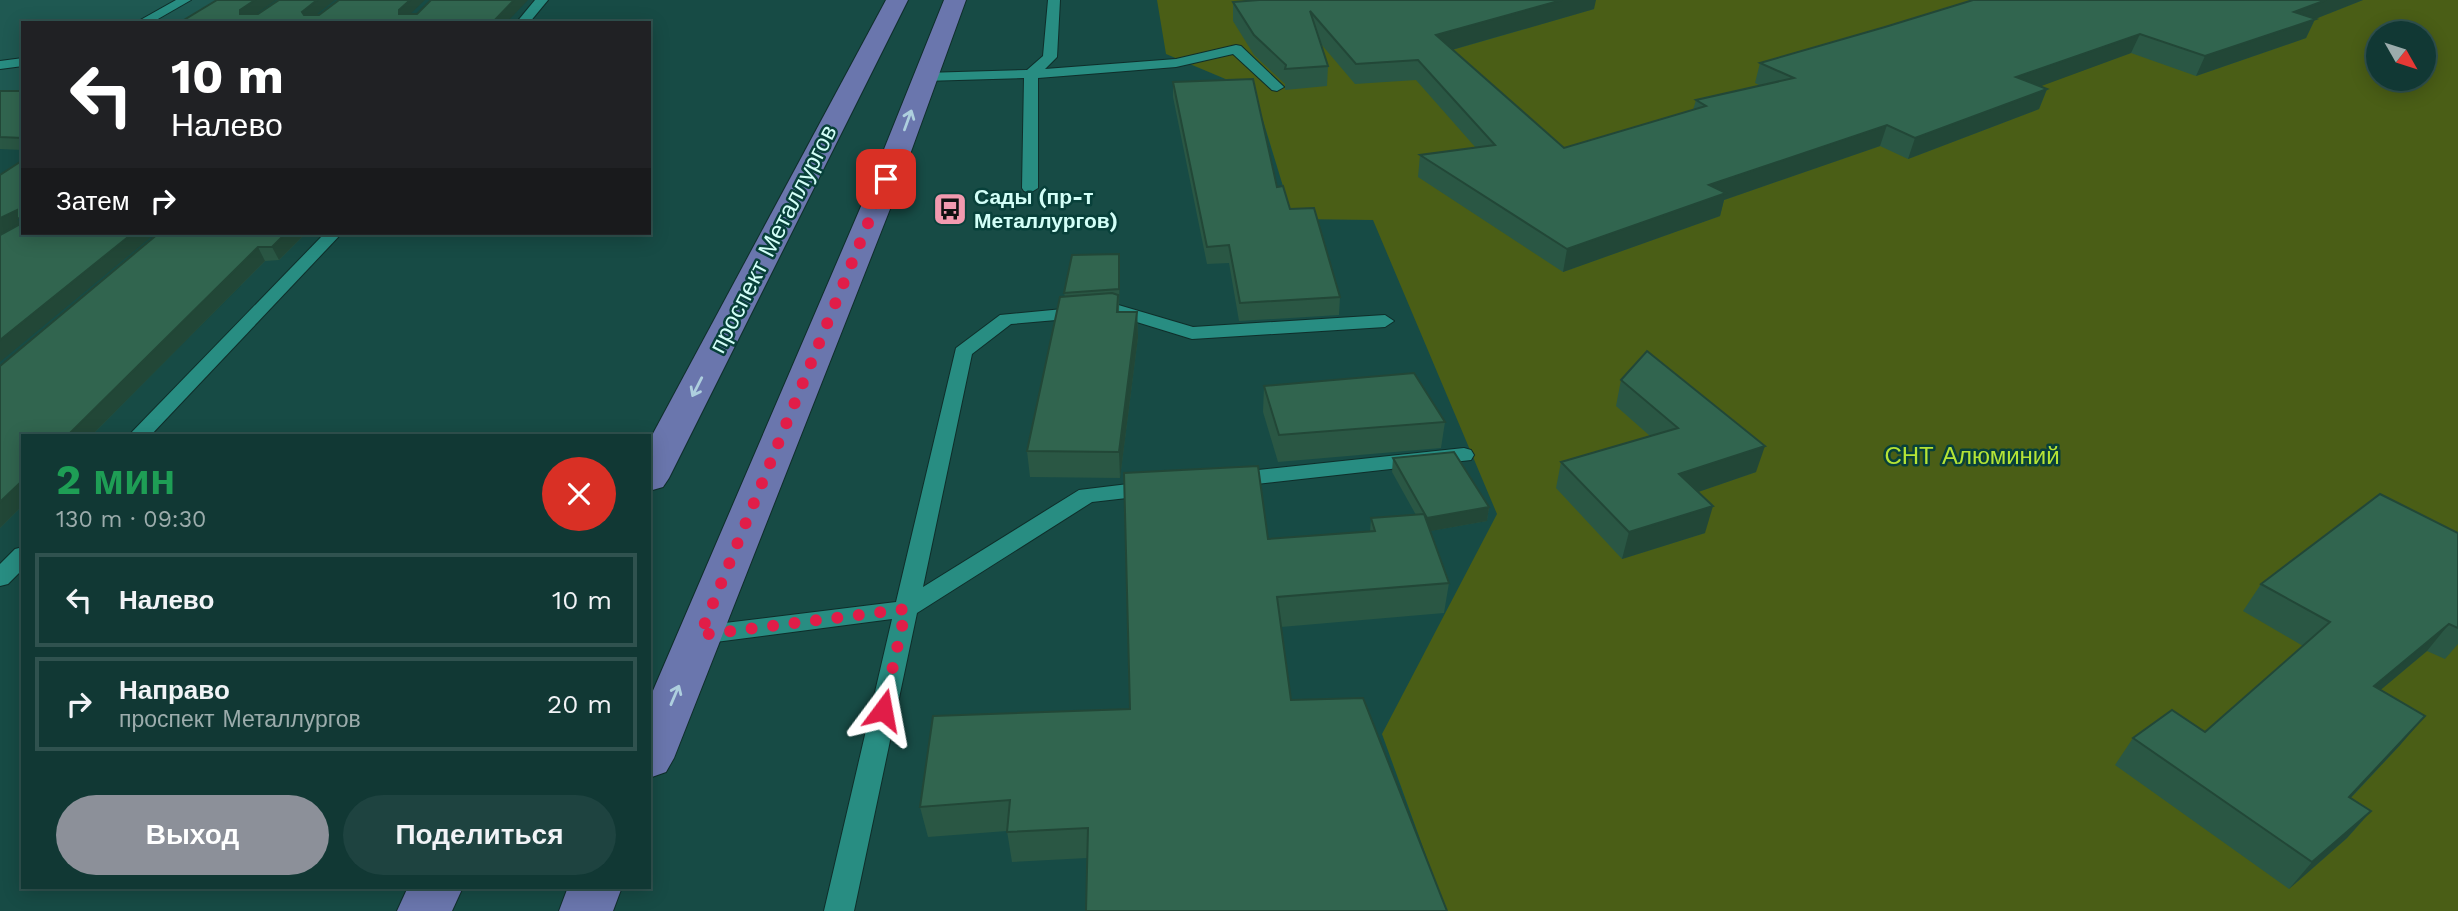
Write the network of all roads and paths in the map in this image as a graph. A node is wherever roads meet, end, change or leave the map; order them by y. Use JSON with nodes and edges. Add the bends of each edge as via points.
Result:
{"nodes":[{"id":1,"x":185,"y":0,"type":"edge"},
{"id":2,"x":542,"y":0,"type":"edge"},
{"id":3,"x":897,"y":0,"type":"edge"},
{"id":4,"x":955,"y":0,"type":"edge"},
{"id":5,"x":1054,"y":0,"type":"edge"},
{"id":6,"x":145,"y":21,"type":"edge"},
{"id":7,"x":524,"y":21,"type":"edge"},
{"id":8,"x":21,"y":62,"type":"edge"},
{"id":9,"x":0,"y":65,"type":"edge"},
{"id":10,"x":1031,"y":74,"type":"junction"},
{"id":11,"x":924,"y":77,"type":"junction"},
{"id":12,"x":1277,"y":87,"type":"dead end"},
{"id":13,"x":1030,"y":188,"type":"dead end"},
{"id":14,"x":332,"y":235,"type":"edge"},
{"id":15,"x":1385,"y":321,"type":"dead end"},
{"id":16,"x":140,"y":434,"type":"edge"},
{"id":17,"x":1464,"y":456,"type":"dead end"},
{"id":18,"x":651,"y":474,"type":"edge"},
{"id":19,"x":1208,"y":482,"type":"edge"},
{"id":20,"x":1181,"y":485,"type":"edge"},
{"id":21,"x":21,"y":557,"type":"edge"},
{"id":22,"x":0,"y":578,"type":"edge"},
{"id":23,"x":906,"y":609,"type":"junction"},
{"id":24,"x":700,"y":635,"type":"junction"},
{"id":25,"x":651,"y":753,"type":"edge"},
{"id":26,"x":435,"y":889,"type":"edge"},
{"id":27,"x":594,"y":889,"type":"edge"},
{"id":28,"x":424,"y":911,"type":"edge"},
{"id":29,"x":586,"y":911,"type":"edge"},
{"id":30,"x":839,"y":911,"type":"edge"}],
"edges":[{"from":1,"to":6,"type":"lane"},
{"from":2,"to":7,"type":"lane"},
{"from":3,"to":18,"type":"main road","name":"проспект Металлургов","one_way":true},
{"from":4,"to":11,"type":"main road"},
{"from":5,"to":10,"type":"lane","via":[[1050,57]]},
{"from":8,"to":9,"type":"lane"},
{"from":10,"to":11,"type":"lane"},
{"from":10,"to":12,"type":"lane","via":[[1176,63],[1236,49]]},
{"from":10,"to":13,"type":"lane"},
{"from":24,"to":11,"type":"main road","one_way":true,"via":[[877,204]]},
{"from":14,"to":16,"type":"lane"},
{"from":15,"to":23,"type":"lane","via":[[1192,333],[1115,309],[1006,319],[962,352]]},
{"from":17,"to":19,"type":"lane"},
{"from":20,"to":23,"type":"lane","via":[[1087,495]]},
{"from":21,"to":22,"type":"lane"},
{"from":23,"to":24,"type":"lane"},
{"from":23,"to":30,"type":"lane"},
{"from":25,"to":24,"type":"main road","one_way":true},
{"from":26,"to":28,"type":"main road"},
{"from":27,"to":29,"type":"main road"}]}
